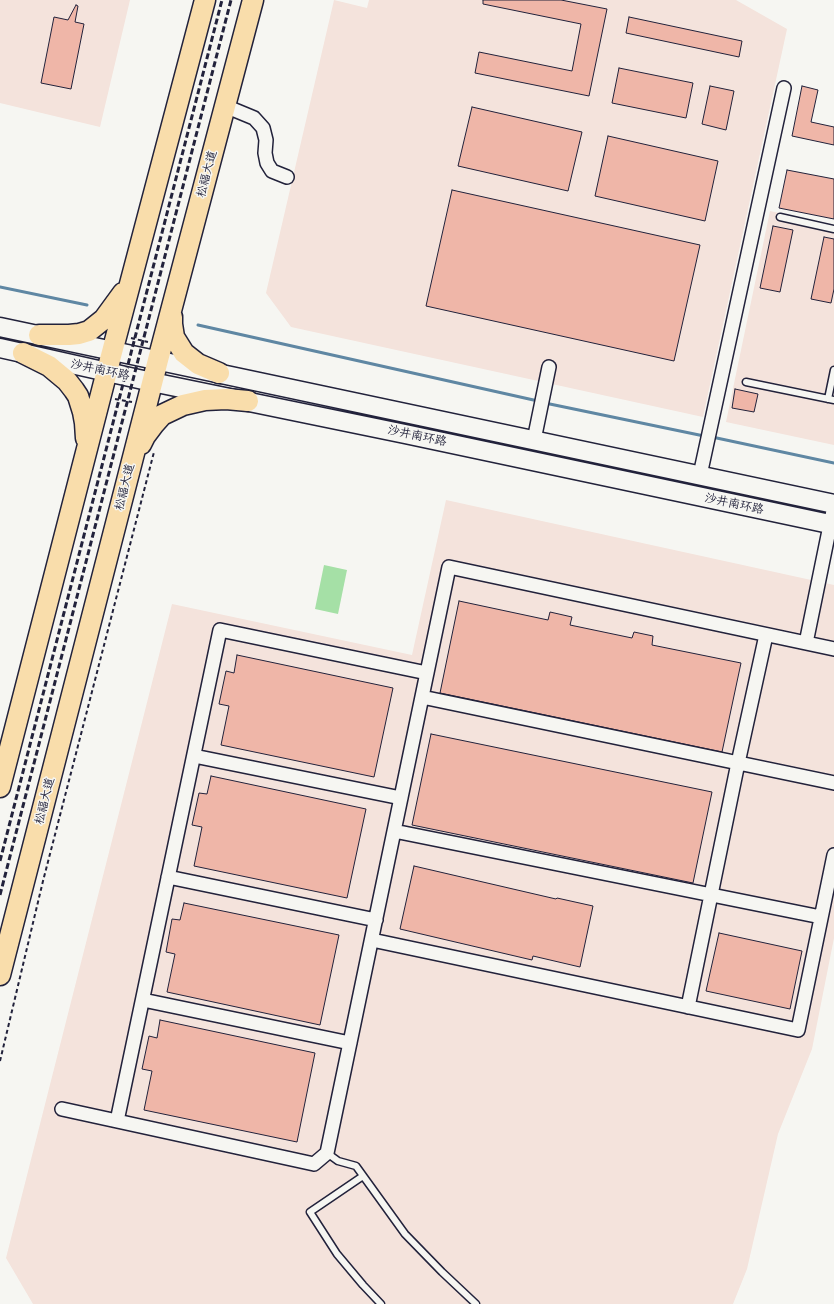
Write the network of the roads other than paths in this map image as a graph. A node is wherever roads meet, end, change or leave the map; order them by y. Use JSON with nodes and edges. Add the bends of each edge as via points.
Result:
{"nodes":[{"id":1,"x":205,"y":0,"type":"edge"},
{"id":2,"x":253,"y":0,"type":"edge"},
{"id":3,"x":784,"y":88,"type":"dead end"},
{"id":4,"x":225,"y":106,"type":"junction"},
{"id":5,"x":287,"y":178,"type":"dead end"},
{"id":6,"x":780,"y":217,"type":"dead end"},
{"id":7,"x":834,"y":229,"type":"edge"},
{"id":8,"x":133,"y":273,"type":"junction"},
{"id":9,"x":174,"y":301,"type":"junction"},
{"id":10,"x":0,"y":327,"type":"edge"},
{"id":11,"x":40,"y":335,"type":"junction"},
{"id":12,"x":0,"y":348,"type":"edge"},
{"id":13,"x":113,"y":350,"type":"junction"},
{"id":14,"x":155,"y":351,"type":"junction"},
{"id":15,"x":23,"y":353,"type":"junction"},
{"id":16,"x":549,"y":367,"type":"dead end"},
{"id":17,"x":834,"y":370,"type":"edge"},
{"id":18,"x":107,"y":371,"type":"junction"},
{"id":19,"x":219,"y":373,"type":"junction"},
{"id":20,"x":152,"y":382,"type":"junction"},
{"id":21,"x":746,"y":382,"type":"dead end"},
{"id":22,"x":831,"y":399,"type":"edge"},
{"id":23,"x":248,"y":402,"type":"junction"},
{"id":24,"x":534,"y":440,"type":"junction"},
{"id":25,"x":87,"y":449,"type":"junction"},
{"id":26,"x":131,"y":464,"type":"junction"},
{"id":27,"x":700,"y":475,"type":"junction"},
{"id":28,"x":834,"y":505,"type":"edge"},
{"id":29,"x":832,"y":525,"type":"edge"},
{"id":30,"x":766,"y":635,"type":"junction"},
{"id":31,"x":806,"y":644,"type":"junction"},
{"id":32,"x":834,"y":650,"type":"edge"},
{"id":33,"x":427,"y":674,"type":"junction"},
{"id":34,"x":422,"y":697,"type":"junction"},
{"id":35,"x":194,"y":756,"type":"junction"},
{"id":36,"x":738,"y":763,"type":"junction"},
{"id":37,"x":834,"y":783,"type":"edge"},
{"id":38,"x":0,"y":788,"type":"edge"},
{"id":39,"x":401,"y":798,"type":"junction"},
{"id":40,"x":394,"y":831,"type":"junction"},
{"id":41,"x":834,"y":855,"type":"edge"},
{"id":42,"x":168,"y":877,"type":"junction"},
{"id":43,"x":711,"y":896,"type":"junction"},
{"id":44,"x":821,"y":917,"type":"junction"},
{"id":45,"x":376,"y":920,"type":"junction"},
{"id":46,"x":372,"y":940,"type":"junction"},
{"id":47,"x":0,"y":975,"type":"edge"},
{"id":48,"x":143,"y":1000,"type":"junction"},
{"id":49,"x":688,"y":1007,"type":"junction"},
{"id":50,"x":350,"y":1043,"type":"junction"},
{"id":51,"x":62,"y":1109,"type":"dead end"},
{"id":52,"x":118,"y":1121,"type":"junction"},
{"id":53,"x":327,"y":1153,"type":"junction"},
{"id":54,"x":363,"y":1176,"type":"junction"},
{"id":55,"x":381,"y":1304,"type":"edge"},
{"id":56,"x":476,"y":1304,"type":"edge"}],
"edges":[{"from":1,"to":8,"type":"main road"},
{"from":2,"to":4,"type":"main road","name":"松福大道"},
{"from":3,"to":27,"type":"street"},
{"from":4,"to":5,"type":"street","via":[[254,118],[263,128],[267,163],[272,171]]},
{"from":4,"to":9,"type":"main road","name":"松福大道"},
{"from":6,"to":7,"type":"lane"},
{"from":8,"to":11,"type":"main road","via":[[118,302],[96,327],[68,336]]},
{"from":8,"to":13,"type":"main road"},
{"from":9,"to":14,"type":"main road","name":"松福大道"},
{"from":9,"to":19,"type":"main road","via":[[172,324],[178,345],[198,364]]},
{"from":10,"to":11,"type":"main road","name":"沙井南环路"},
{"from":11,"to":13,"type":"main road","name":"沙井南环路"},
{"from":12,"to":15,"type":"main road","name":"沙井南环路"},
{"from":13,"to":14,"type":"main road","name":"沙井南环路"},
{"from":13,"to":18,"type":"main road"},
{"from":14,"to":19,"type":"main road","name":"沙井南环路"},
{"from":14,"to":20,"type":"main road","name":"松福大道"},
{"from":15,"to":18,"type":"main road","name":"沙井南环路"},
{"from":15,"to":25,"type":"main road","via":[[49,366],[74,390],[80,401],[85,423]]},
{"from":16,"to":24,"type":"street"},
{"from":17,"to":22,"type":"lane"},
{"from":18,"to":20,"type":"main road","name":"沙井南环路"},
{"from":18,"to":25,"type":"main road"},
{"from":19,"to":24,"type":"main road","name":"沙井南环路"},
{"from":20,"to":23,"type":"main road","name":"沙井南环路"},
{"from":20,"to":26,"type":"main road","name":"松福大道"},
{"from":21,"to":22,"type":"lane"},
{"from":23,"to":26,"type":"main road","via":[[205,400],[171,410],[162,415],[145,436]]},
{"from":23,"to":29,"type":"main road","name":"沙井南环路"},
{"from":24,"to":27,"type":"main road","name":"沙井南环路"},
{"from":25,"to":38,"type":"main road"},
{"from":26,"to":47,"type":"main road","name":"松福大道"},
{"from":27,"to":28,"type":"main road","name":"沙井南环路"},
{"from":28,"to":29,"type":"street"},
{"from":29,"to":31,"type":"street"},
{"from":30,"to":31,"type":"street"},
{"from":30,"to":33,"type":"street","via":[[449,567]]},
{"from":30,"to":36,"type":"street"},
{"from":31,"to":32,"type":"street"},
{"from":33,"to":34,"type":"street"},
{"from":33,"to":35,"type":"street","via":[[220,630]]},
{"from":34,"to":36,"type":"street"},
{"from":34,"to":39,"type":"street"},
{"from":35,"to":39,"type":"street"},
{"from":35,"to":42,"type":"street"},
{"from":36,"to":37,"type":"street"},
{"from":36,"to":43,"type":"street"},
{"from":39,"to":40,"type":"street"},
{"from":40,"to":43,"type":"street"},
{"from":40,"to":45,"type":"street"},
{"from":41,"to":44,"type":"street"},
{"from":42,"to":45,"type":"street"},
{"from":42,"to":48,"type":"street"},
{"from":43,"to":44,"type":"street"},
{"from":43,"to":49,"type":"street"},
{"from":44,"to":49,"type":"street","via":[[798,1030]]},
{"from":45,"to":46,"type":"street"},
{"from":46,"to":49,"type":"street"},
{"from":46,"to":50,"type":"street"},
{"from":48,"to":50,"type":"street"},
{"from":48,"to":52,"type":"street"},
{"from":50,"to":53,"type":"street"},
{"from":51,"to":52,"type":"street"},
{"from":52,"to":53,"type":"street","via":[[314,1164]]},
{"from":53,"to":54,"type":"lane","via":[[338,1161],[356,1166]]},
{"from":54,"to":55,"type":"lane","via":[[310,1212],[337,1254]]},
{"from":54,"to":56,"type":"lane","via":[[405,1234]]}]}
